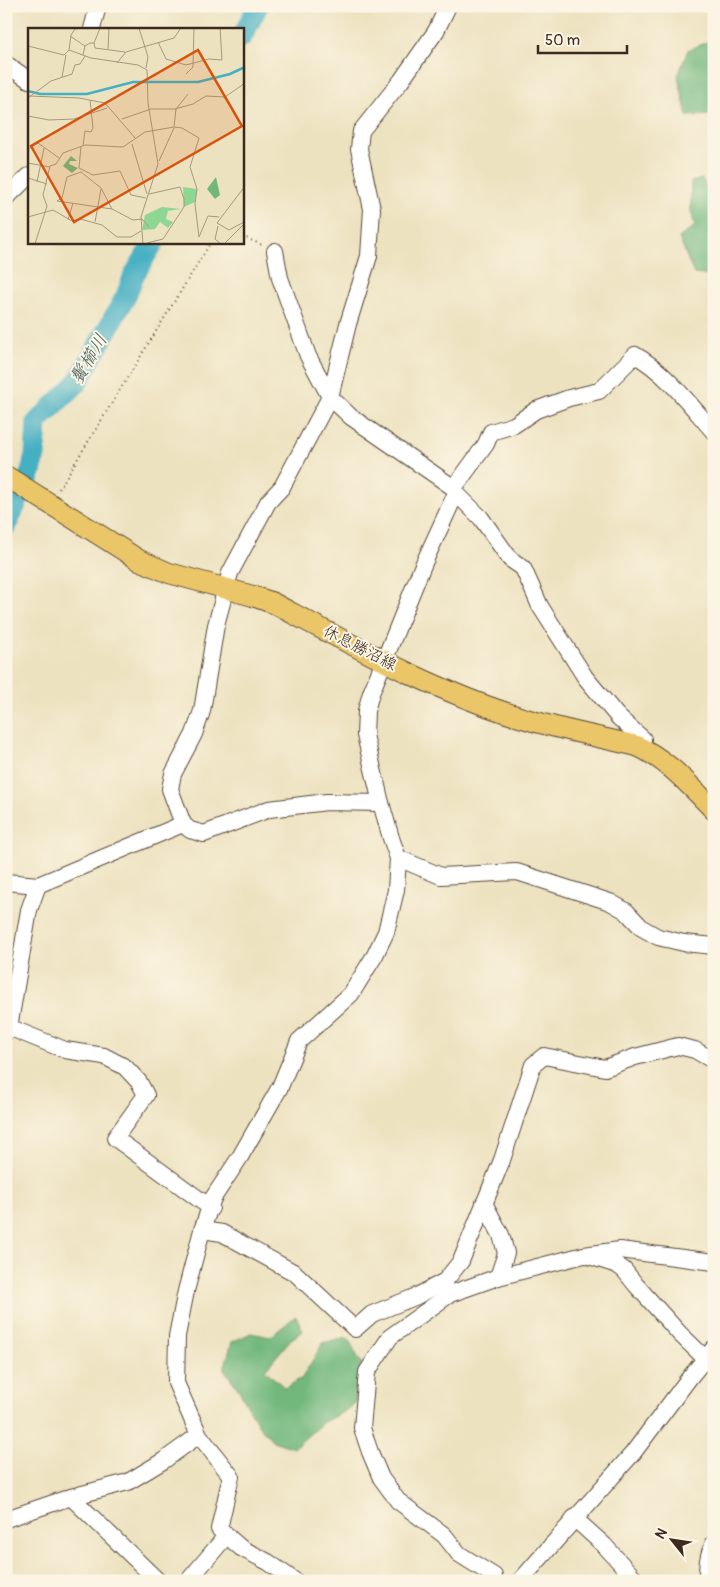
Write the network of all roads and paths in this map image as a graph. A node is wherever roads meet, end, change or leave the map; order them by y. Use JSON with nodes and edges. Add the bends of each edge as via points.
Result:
{"nodes":[{"id":1,"x":98,"y":6,"type":"edge"},
{"id":2,"x":448,"y":6,"type":"edge"},
{"id":3,"x":92,"y":28,"type":"edge"},
{"id":4,"x":6,"y":64,"type":"edge"},
{"id":5,"x":28,"y":79,"type":"edge"},
{"id":6,"x":28,"y":177,"type":"edge"},
{"id":7,"x":6,"y":198,"type":"edge"},
{"id":8,"x":244,"y":237,"type":"edge"},
{"id":9,"x":210,"y":244,"type":"edge"},
{"id":10,"x":275,"y":251,"type":"joint"},
{"id":11,"x":330,"y":398,"type":"junction"},
{"id":12,"x":714,"y":432,"type":"edge"},
{"id":13,"x":6,"y":476,"type":"edge"},
{"id":14,"x":455,"y":490,"type":"junction"},
{"id":15,"x":48,"y":502,"type":"junction"},
{"id":16,"x":226,"y":589,"type":"junction"},
{"id":17,"x":383,"y":660,"type":"junction"},
{"id":18,"x":641,"y":748,"type":"junction"},
{"id":19,"x":381,"y":803,"type":"junction"},
{"id":20,"x":714,"y":810,"type":"edge"},
{"id":21,"x":183,"y":824,"type":"junction"},
{"id":22,"x":398,"y":858,"type":"junction"},
{"id":23,"x":6,"y":882,"type":"edge"},
{"id":24,"x":38,"y":885,"type":"junction"},
{"id":25,"x":714,"y":946,"type":"edge"},
{"id":26,"x":7,"y":1028,"type":"edge"},
{"id":27,"x":714,"y":1061,"type":"edge"},
{"id":28,"x":484,"y":1204,"type":"junction"},
{"id":29,"x":211,"y":1208,"type":"junction"},
{"id":30,"x":202,"y":1230,"type":"junction"},
{"id":31,"x":584,"y":1255,"type":"junction"},
{"id":32,"x":714,"y":1262,"type":"edge"},
{"id":33,"x":498,"y":1276,"type":"junction"},
{"id":34,"x":711,"y":1358,"type":"edge"},
{"id":35,"x":199,"y":1435,"type":"junction"},
{"id":36,"x":71,"y":1497,"type":"junction"},
{"id":37,"x":574,"y":1518,"type":"junction"},
{"id":38,"x":6,"y":1519,"type":"edge"},
{"id":39,"x":227,"y":1535,"type":"junction"},
{"id":40,"x":714,"y":1543,"type":"edge"},
{"id":41,"x":158,"y":1581,"type":"edge"},
{"id":42,"x":188,"y":1581,"type":"edge"},
{"id":43,"x":295,"y":1581,"type":"edge"},
{"id":44,"x":494,"y":1581,"type":"edge"},
{"id":45,"x":520,"y":1581,"type":"edge"},
{"id":46,"x":637,"y":1581,"type":"edge"},
{"id":47,"x":707,"y":1581,"type":"edge"}],
"edges":[{"from":1,"to":3,"type":"street"},
{"from":2,"to":11,"type":"street","via":[[436,32],[402,81],[361,131],[359,149],[372,209],[369,256]]},
{"from":4,"to":5,"type":"street"},
{"from":6,"to":7,"type":"street"},
{"from":8,"to":10,"type":"path"},
{"from":9,"to":15,"type":"path"},
{"from":10,"to":11,"type":"street","via":[[280,278],[308,356]]},
{"from":11,"to":14,"type":"street","via":[[350,417]]},
{"from":11,"to":16,"type":"street","via":[[282,487],[268,502],[242,548]]},
{"from":12,"to":14,"type":"street","via":[[660,373],[635,355],[599,391],[536,410],[514,425],[491,432]]},
{"from":13,"to":15,"type":"main road","name":"休息勝沼線"},
{"from":14,"to":17,"type":"street"},
{"from":14,"to":18,"type":"street","via":[[481,518],[510,559],[523,568],[540,606],[574,662],[618,717],[643,739]]},
{"from":15,"to":16,"type":"main road","name":"休息勝沼線","via":[[139,560],[169,573]]},
{"from":16,"to":17,"type":"main road","name":"休息勝沼線","via":[[273,603]]},
{"from":16,"to":21,"type":"street","via":[[216,625],[202,711],[173,774],[170,789]]},
{"from":17,"to":18,"type":"main road","name":"休息勝沼線","via":[[525,719]]},
{"from":17,"to":19,"type":"street","via":[[370,692],[365,735]]},
{"from":18,"to":20,"type":"main road","name":"休息勝沼線","via":[[670,765]]},
{"from":19,"to":21,"type":"street","via":[[327,802],[269,808],[204,834]]},
{"from":19,"to":22,"type":"street"},
{"from":21,"to":24,"type":"street"},
{"from":22,"to":25,"type":"street","via":[[441,876],[517,872],[610,902],[658,937]]},
{"from":22,"to":29,"type":"street","via":[[396,890],[386,932],[375,955],[351,994],[299,1041],[280,1087],[213,1198]]},
{"from":23,"to":24,"type":"street"},
{"from":24,"to":26,"type":"street","via":[[29,910]]},
{"from":26,"to":29,"type":"street","via":[[65,1050],[104,1056],[125,1067],[146,1095],[115,1138]]},
{"from":27,"to":28,"type":"street","via":[[695,1050],[678,1046],[605,1068],[544,1056],[533,1065]]},
{"from":28,"to":30,"type":"street","via":[[461,1262],[445,1282],[372,1314],[355,1329],[294,1273],[222,1233]]},
{"from":28,"to":33,"type":"street","via":[[501,1235],[506,1253]]},
{"from":29,"to":30,"type":"street"},
{"from":30,"to":35,"type":"street","via":[[177,1336],[176,1383]]},
{"from":31,"to":32,"type":"street","via":[[620,1250]]},
{"from":31,"to":33,"type":"street"},
{"from":31,"to":34,"type":"street","via":[[624,1270],[673,1326]]},
{"from":33,"to":44,"type":"street","via":[[450,1294],[390,1337],[367,1372],[362,1428],[381,1478],[398,1501],[444,1535],[459,1554],[494,1576]]},
{"from":34,"to":37,"type":"street","via":[[690,1376],[633,1453]]},
{"from":35,"to":36,"type":"street","via":[[128,1482]]},
{"from":35,"to":39,"type":"street","via":[[231,1476],[219,1528]]},
{"from":36,"to":38,"type":"street"},
{"from":36,"to":41,"type":"street"},
{"from":37,"to":45,"type":"street"},
{"from":37,"to":46,"type":"street"},
{"from":39,"to":42,"type":"street"},
{"from":39,"to":43,"type":"street","via":[[241,1548]]},
{"from":40,"to":47,"type":"street","via":[[707,1565]]}]}
